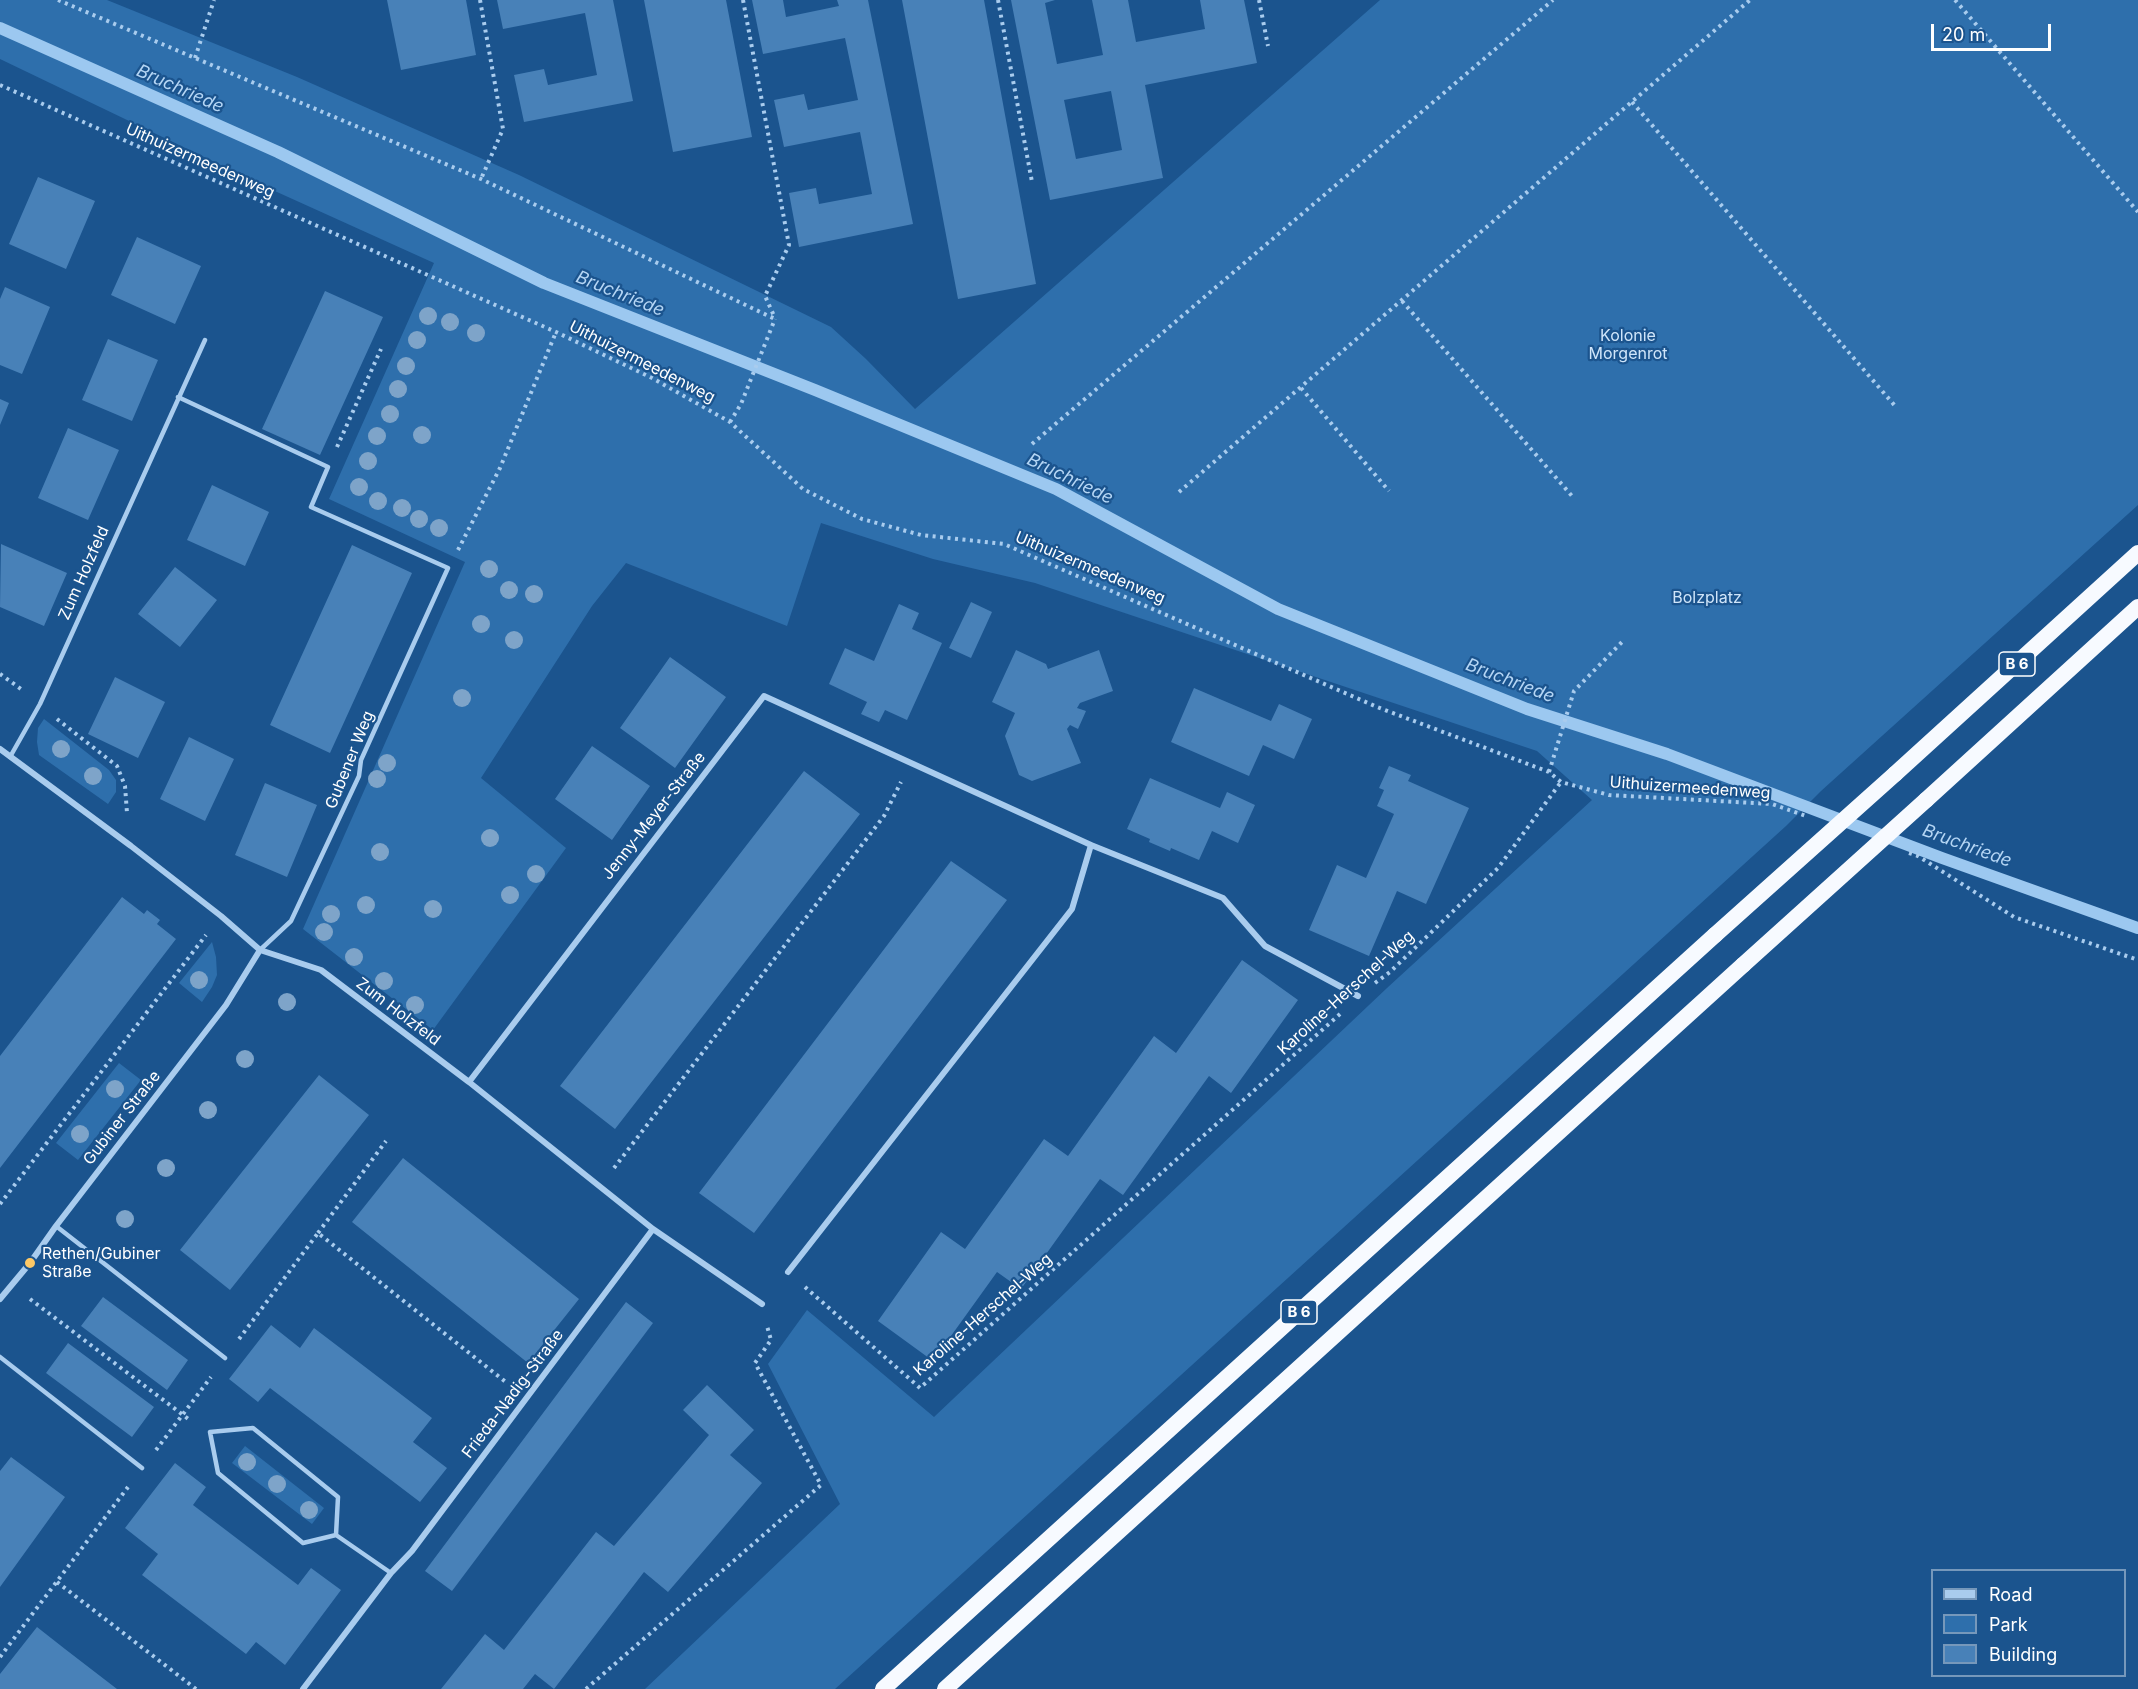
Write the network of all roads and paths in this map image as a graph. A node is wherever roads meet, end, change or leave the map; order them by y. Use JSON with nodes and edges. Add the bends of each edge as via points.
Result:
{"nodes":[{"id":1,"x":58,"y":0,"type":"edge"},
{"id":2,"x":214,"y":0,"type":"edge"},
{"id":3,"x":480,"y":0,"type":"edge"},
{"id":4,"x":743,"y":0,"type":"edge"},
{"id":5,"x":998,"y":0,"type":"edge"},
{"id":6,"x":1259,"y":0,"type":"edge"},
{"id":7,"x":1553,"y":0,"type":"edge"},
{"id":8,"x":1750,"y":0,"type":"edge"},
{"id":9,"x":1955,"y":0,"type":"edge"},
{"id":10,"x":1268,"y":46,"type":"dead end"},
{"id":11,"x":195,"y":58,"type":"junction"},
{"id":12,"x":0,"y":85,"type":"edge"},
{"id":13,"x":1632,"y":102,"type":"junction"},
{"id":14,"x":481,"y":179,"type":"junction"},
{"id":15,"x":1032,"y":182,"type":"dead end"},
{"id":16,"x":2138,"y":212,"type":"edge"},
{"id":17,"x":1402,"y":301,"type":"junction"},
{"id":18,"x":775,"y":319,"type":"junction"},
{"id":19,"x":556,"y":332,"type":"junction"},
{"id":20,"x":205,"y":340,"type":"dead end"},
{"id":21,"x":381,"y":349,"type":"dead end"},
{"id":22,"x":1300,"y":388,"type":"junction"},
{"id":23,"x":178,"y":398,"type":"junction"},
{"id":24,"x":1896,"y":407,"type":"dead end"},
{"id":25,"x":730,"y":422,"type":"junction"},
{"id":26,"x":1032,"y":444,"type":"dead end"},
{"id":27,"x":328,"y":467,"type":"junction"},
{"id":28,"x":1389,"y":491,"type":"dead end"},
{"id":29,"x":1179,"y":492,"type":"dead end"},
{"id":30,"x":1572,"y":496,"type":"dead end"},
{"id":31,"x":2138,"y":553,"type":"edge"},
{"id":32,"x":448,"y":568,"type":"junction"},
{"id":33,"x":2138,"y":608,"type":"edge"},
{"id":34,"x":1623,"y":641,"type":"dead end"},
{"id":35,"x":0,"y":674,"type":"edge"},
{"id":36,"x":40,"y":704,"type":"junction"},
{"id":37,"x":0,"y":749,"type":"edge"},
{"id":38,"x":10,"y":757,"type":"junction"},
{"id":39,"x":911,"y":763,"type":"junction"},
{"id":40,"x":1549,"y":772,"type":"junction"},
{"id":41,"x":1561,"y":782,"type":"junction"},
{"id":42,"x":1817,"y":820,"type":"dead end"},
{"id":43,"x":1091,"y":845,"type":"junction"},
{"id":44,"x":131,"y":846,"type":"junction"},
{"id":45,"x":1906,"y":852,"type":"dead end"},
{"id":46,"x":221,"y":916,"type":"junction"},
{"id":47,"x":260,"y":950,"type":"junction"},
{"id":48,"x":2138,"y":960,"type":"edge"},
{"id":49,"x":1358,"y":996,"type":"junction"},
{"id":50,"x":469,"y":1082,"type":"junction"},
{"id":51,"x":386,"y":1141,"type":"dead end"},
{"id":52,"x":599,"y":1186,"type":"junction"},
{"id":53,"x":0,"y":1204,"type":"edge"},
{"id":54,"x":56,"y":1226,"type":"junction"},
{"id":55,"x":653,"y":1229,"type":"junction"},
{"id":56,"x":318,"y":1233,"type":"dead end"},
{"id":57,"x":788,"y":1272,"type":"joint"},
{"id":58,"x":11,"y":1285,"type":"junction"},
{"id":59,"x":1,"y":1295,"type":"edge"},
{"id":60,"x":762,"y":1304,"type":"joint"},
{"id":61,"x":0,"y":1357,"type":"edge"},
{"id":62,"x":225,"y":1358,"type":"dead end"},
{"id":63,"x":210,"y":1432,"type":"junction"},
{"id":64,"x":142,"y":1468,"type":"dead end"},
{"id":65,"x":336,"y":1535,"type":"junction"},
{"id":66,"x":391,"y":1573,"type":"junction"},
{"id":67,"x":57,"y":1582,"type":"dead end"},
{"id":68,"x":196,"y":1689,"type":"edge"},
{"id":69,"x":303,"y":1689,"type":"edge"},
{"id":70,"x":586,"y":1689,"type":"edge"},
{"id":71,"x":883,"y":1689,"type":"edge"},
{"id":72,"x":945,"y":1689,"type":"edge"}],
"edges":[{"from":1,"to":11,"type":"path"},
{"from":2,"to":11,"type":"path"},
{"from":3,"to":14,"type":"path","via":[[503,129]]},
{"from":4,"to":18,"type":"path","via":[[789,245],[765,296]]},
{"from":5,"to":15,"type":"path"},
{"from":6,"to":10,"type":"path"},
{"from":7,"to":26,"type":"path"},
{"from":8,"to":13,"type":"path"},
{"from":9,"to":16,"type":"path"},
{"from":11,"to":14,"type":"path"},
{"from":12,"to":19,"type":"path","name":"Uithuizermeedenweg"},
{"from":13,"to":17,"type":"path"},
{"from":13,"to":24,"type":"path"},
{"from":14,"to":18,"type":"path"},
{"from":17,"to":22,"type":"path"},
{"from":17,"to":30,"type":"path"},
{"from":18,"to":25,"type":"path"},
{"from":19,"to":25,"type":"path","name":"Uithuizermeedenweg","via":[[652,378]]},
{"from":19,"to":32,"type":"path","via":[[500,468]]},
{"from":20,"to":23,"type":"lane","name":"Zum Holzfeld"},
{"from":21,"to":27,"type":"path"},
{"from":22,"to":28,"type":"path"},
{"from":22,"to":29,"type":"path"},
{"from":23,"to":27,"type":"lane"},
{"from":23,"to":36,"type":"lane","name":"Zum Holzfeld"},
{"from":25,"to":40,"type":"path","name":"Uithuizermeedenweg","via":[[802,489],[862,519],[921,535],[1004,544],[1377,707]]},
{"from":27,"to":32,"type":"lane","via":[[311,507]]},
{"from":31,"to":71,"type":"highway","number":"B 6","bridge":true},
{"from":32,"to":47,"type":"lane","name":"Gubener Weg","via":[[291,921]]},
{"from":33,"to":72,"type":"highway","number":"B 6","bridge":true},
{"from":34,"to":40,"type":"path","via":[[1574,691]]},
{"from":35,"to":36,"type":"path"},
{"from":36,"to":38,"type":"lane","name":"Zum Holzfeld"},
{"from":36,"to":44,"type":"path","via":[[117,766],[124,786]]},
{"from":37,"to":38,"type":"street","name":"Zum Holzfeld"},
{"from":38,"to":44,"type":"street","name":"Zum Holzfeld"},
{"from":39,"to":43,"type":"street","name":"Jenny-Meyer-Straße"},
{"from":39,"to":50,"type":"street","name":"Jenny-Meyer-Straße","via":[[764,696]]},
{"from":39,"to":52,"type":"path","via":[[884,816]]},
{"from":40,"to":41,"type":"path","name":"Uithuizermeedenweg"},
{"from":41,"to":42,"type":"path","name":"Uithuizermeedenweg","via":[[1609,795],[1772,804]]},
{"from":41,"to":49,"type":"path","name":"Karoline-Herschel-Weg","via":[[1498,868],[1390,972]]},
{"from":43,"to":49,"type":"street","name":"Jenny-Meyer-Straße","via":[[1223,898],[1265,946]]},
{"from":43,"to":57,"type":"street","via":[[1072,909]]},
{"from":44,"to":46,"type":"street","name":"Zum Holzfeld"},
{"from":45,"to":48,"type":"path","via":[[2014,917]]},
{"from":46,"to":47,"type":"street","name":"Zum Holzfeld"},
{"from":46,"to":53,"type":"path"},
{"from":47,"to":50,"type":"street","name":"Zum Holzfeld","via":[[321,970]]},
{"from":47,"to":54,"type":"street","name":"Gubiner Straße","via":[[226,1005]]},
{"from":49,"to":57,"type":"path","name":"Karoline-Herschel-Weg","via":[[921,1388]]},
{"from":50,"to":52,"type":"street","name":"Zum Holzfeld"},
{"from":51,"to":56,"type":"path"},
{"from":52,"to":55,"type":"street","name":"Zum Holzfeld"},
{"from":54,"to":58,"type":"street","name":"Gubiner Straße"},
{"from":54,"to":62,"type":"lane"},
{"from":55,"to":60,"type":"street","name":"Zum Holzfeld"},
{"from":55,"to":66,"type":"street","name":"Frieda-Nadig-Straße"},
{"from":58,"to":59,"type":"street","name":"Gubiner Straße"},
{"from":58,"to":63,"type":"path","via":[[182,1416]]},
{"from":60,"to":70,"type":"path","via":[[771,1340],[755,1363],[820,1485]]},
{"from":61,"to":64,"type":"lane"},
{"from":63,"to":65,"type":"lane","via":[[218,1473],[303,1544]]},
{"from":63,"to":65,"type":"lane","via":[[253,1428],[338,1497]]},
{"from":65,"to":66,"type":"lane"},
{"from":66,"to":69,"type":"street","name":"Frieda-Nadig-Straße"},
{"from":67,"to":68,"type":"path"}]}
